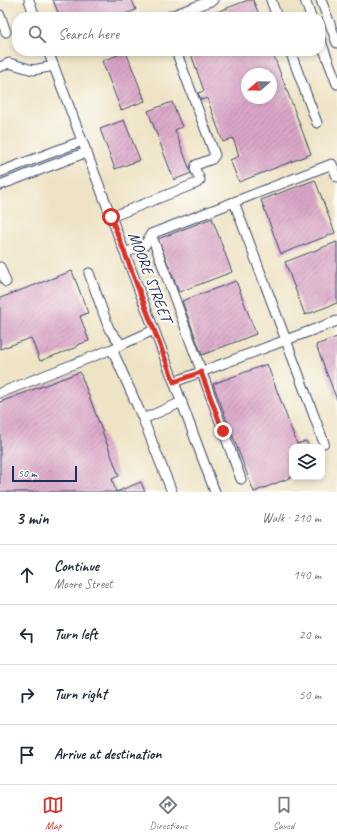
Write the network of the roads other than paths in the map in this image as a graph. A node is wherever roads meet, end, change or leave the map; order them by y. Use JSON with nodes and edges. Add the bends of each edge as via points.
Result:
{"nodes":[{"id":1,"x":29,"y":0,"type":"edge"},
{"id":2,"x":213,"y":0,"type":"edge"},
{"id":3,"x":271,"y":0,"type":"edge"},
{"id":4,"x":305,"y":0,"type":"edge"},
{"id":5,"x":321,"y":0,"type":"edge"},
{"id":6,"x":33,"y":12,"type":"edge"},
{"id":7,"x":181,"y":12,"type":"edge"},
{"id":8,"x":275,"y":12,"type":"edge"},
{"id":9,"x":310,"y":12,"type":"edge"},
{"id":10,"x":0,"y":15,"type":"edge"},
{"id":11,"x":6,"y":32,"type":"dead end"},
{"id":12,"x":337,"y":43,"type":"edge"},
{"id":13,"x":325,"y":53,"type":"edge"},
{"id":14,"x":50,"y":56,"type":"edge"},
{"id":15,"x":178,"y":56,"type":"edge"},
{"id":16,"x":292,"y":56,"type":"edge"},
{"id":17,"x":54,"y":66,"type":"junction"},
{"id":18,"x":0,"y":67,"type":"edge"},
{"id":19,"x":337,"y":84,"type":"edge"},
{"id":20,"x":317,"y":123,"type":"dead end"},
{"id":21,"x":82,"y":141,"type":"junction"},
{"id":22,"x":86,"y":152,"type":"junction"},
{"id":23,"x":0,"y":172,"type":"edge"},
{"id":24,"x":337,"y":177,"type":"edge"},
{"id":25,"x":0,"y":185,"type":"edge"},
{"id":26,"x":234,"y":202,"type":"junction"},
{"id":27,"x":111,"y":217,"type":"junction"},
{"id":28,"x":151,"y":234,"type":"junction"},
{"id":29,"x":125,"y":253,"type":"junction"},
{"id":30,"x":0,"y":267,"type":"edge"},
{"id":31,"x":89,"y":273,"type":"dead end"},
{"id":32,"x":6,"y":282,"type":"dead end"},
{"id":33,"x":337,"y":321,"type":"edge"},
{"id":34,"x":154,"y":330,"type":"junction"},
{"id":35,"x":286,"y":340,"type":"junction"},
{"id":36,"x":121,"y":344,"type":"junction"},
{"id":37,"x":112,"y":349,"type":"junction"},
{"id":38,"x":201,"y":372,"type":"junction"},
{"id":39,"x":174,"y":382,"type":"junction"},
{"id":40,"x":0,"y":393,"type":"edge"},
{"id":41,"x":182,"y":402,"type":"junction"},
{"id":42,"x":143,"y":419,"type":"junction"},
{"id":43,"x":324,"y":443,"type":"dead end"},
{"id":44,"x":242,"y":480,"type":"dead end"},
{"id":45,"x":172,"y":492,"type":"edge"},
{"id":46,"x":215,"y":492,"type":"edge"}],
"edges":[{"from":1,"to":6,"type":"street"},
{"from":2,"to":7,"type":"street"},
{"from":3,"to":8,"type":"street"},
{"from":4,"to":9,"type":"street"},
{"from":5,"to":12,"type":"street"},
{"from":10,"to":11,"type":"street"},
{"from":13,"to":19,"type":"street"},
{"from":14,"to":17,"type":"street","name":"MOORE STREET"},
{"from":15,"to":27,"type":"street","via":[[215,155],[212,159],[196,165],[200,180],[197,184]]},
{"from":16,"to":20,"type":"street"},
{"from":17,"to":18,"type":"street","via":[[33,70],[10,64]]},
{"from":17,"to":21,"type":"street","name":"MOORE STREET"},
{"from":21,"to":22,"type":"street","name":"MOORE STREET"},
{"from":21,"to":23,"type":"street"},
{"from":22,"to":25,"type":"street"},
{"from":22,"to":27,"type":"street","name":"MOORE STREET"},
{"from":24,"to":26,"type":"street","via":[[332,164]]},
{"from":26,"to":28,"type":"street"},
{"from":26,"to":35,"type":"street"},
{"from":27,"to":29,"type":"street","name":"MOORE STREET"},
{"from":28,"to":29,"type":"street","via":[[146,245]]},
{"from":28,"to":38,"type":"street"},
{"from":29,"to":34,"type":"street","name":"MOORE STREET"},
{"from":30,"to":32,"type":"street"},
{"from":31,"to":36,"type":"street","via":[[109,329]]},
{"from":33,"to":35,"type":"street"},
{"from":34,"to":36,"type":"street"},
{"from":34,"to":39,"type":"street","name":"MOORE STREET"},
{"from":35,"to":38,"type":"street"},
{"from":35,"to":43,"type":"street"},
{"from":36,"to":37,"type":"street"},
{"from":37,"to":40,"type":"street"},
{"from":37,"to":42,"type":"street"},
{"from":38,"to":39,"type":"street"},
{"from":38,"to":44,"type":"street"},
{"from":39,"to":41,"type":"street","name":"MOORE STREET"},
{"from":41,"to":42,"type":"street"},
{"from":41,"to":46,"type":"street","name":"MOORE STREET"},
{"from":42,"to":45,"type":"street"}]}
